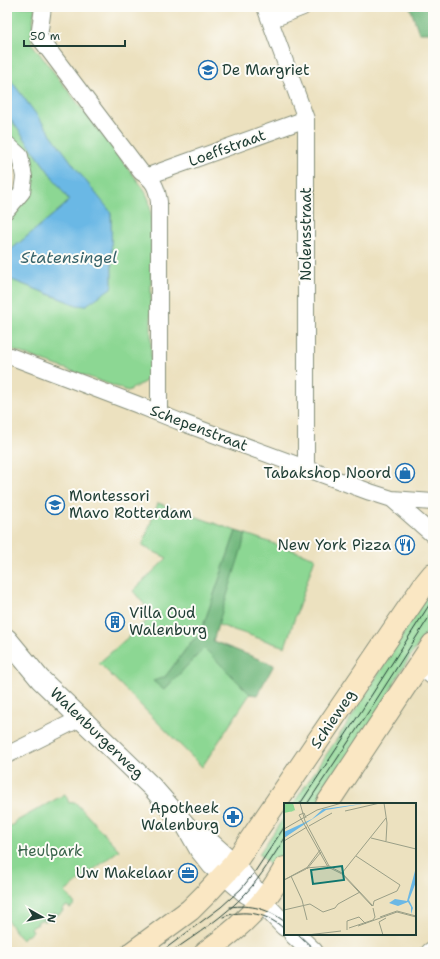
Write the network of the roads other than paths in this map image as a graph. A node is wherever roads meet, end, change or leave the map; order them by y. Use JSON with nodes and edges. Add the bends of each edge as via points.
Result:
{"nodes":[{"id":1,"x":43,"y":7,"type":"edge"},
{"id":2,"x":303,"y":7,"type":"edge"},
{"id":3,"x":268,"y":13,"type":"edge"},
{"id":4,"x":306,"y":119,"type":"junction"},
{"id":5,"x":7,"y":144,"type":"edge"},
{"id":6,"x":148,"y":176,"type":"junction"},
{"id":7,"x":7,"y":210,"type":"edge"},
{"id":8,"x":7,"y":355,"type":"edge"},
{"id":9,"x":160,"y":414,"type":"junction"},
{"id":10,"x":306,"y":468,"type":"junction"},
{"id":11,"x":392,"y":499,"type":"junction"},
{"id":12,"x":433,"y":502,"type":"edge"},
{"id":13,"x":433,"y":535,"type":"edge"},
{"id":14,"x":433,"y":574,"type":"edge"},
{"id":15,"x":8,"y":640,"type":"edge"},
{"id":16,"x":433,"y":644,"type":"edge"},
{"id":17,"x":426,"y":672,"type":"edge"},
{"id":18,"x":81,"y":718,"type":"junction"},
{"id":19,"x":7,"y":755,"type":"edge"},
{"id":20,"x":328,"y":803,"type":"edge"},
{"id":21,"x":229,"y":869,"type":"junction"},
{"id":22,"x":284,"y":870,"type":"edge"},
{"id":23,"x":262,"y":902,"type":"junction"},
{"id":24,"x":284,"y":925,"type":"edge"},
{"id":25,"x":295,"y":935,"type":"edge"},
{"id":26,"x":433,"y":949,"type":"edge"},
{"id":27,"x":133,"y":952,"type":"edge"},
{"id":28,"x":206,"y":952,"type":"edge"},
{"id":29,"x":313,"y":952,"type":"edge"},
{"id":30,"x":429,"y":952,"type":"edge"}],
"edges":[{"from":1,"to":6,"type":"street","via":[[39,37],[141,172]]},
{"from":2,"to":3,"type":"street"},
{"from":3,"to":4,"type":"street","name":"Nolensstraat"},
{"from":4,"to":6,"type":"street","name":"Loeffstraat"},
{"from":4,"to":10,"type":"street","name":"Nolensstraat"},
{"from":5,"to":7,"type":"street","via":[[20,156],[24,177],[22,192]]},
{"from":6,"to":9,"type":"street","via":[[157,190],[159,202]]},
{"from":8,"to":9,"type":"street","name":"Schepenstraat"},
{"from":9,"to":10,"type":"street","name":"Schepenstraat"},
{"from":10,"to":11,"type":"street","name":"Schepenstraat"},
{"from":11,"to":12,"type":"street","name":"Schepenstraat"},
{"from":11,"to":13,"type":"street","name":"Schepenstraat"},
{"from":14,"to":21,"type":"main road","name":"Schieweg"},
{"from":15,"to":18,"type":"street","name":"Walenburgerweg","via":[[40,679]]},
{"from":16,"to":17,"type":"main road"},
{"from":17,"to":20,"type":"main road"},
{"from":18,"to":19,"type":"street"},
{"from":18,"to":21,"type":"street","name":"Walenburgerweg","via":[[152,786],[187,827],[208,841]]},
{"from":21,"to":23,"type":"street","name":"Walenburgerweg","via":[[252,886]]},
{"from":21,"to":27,"type":"main road","name":"Schieweg","via":[[190,910]]},
{"from":22,"to":23,"type":"main road"},
{"from":23,"to":24,"type":"street","name":"Walenburgerweg"},
{"from":23,"to":28,"type":"main road","via":[[237,928]]},
{"from":25,"to":29,"type":"street"},
{"from":26,"to":30,"type":"street"}]}
